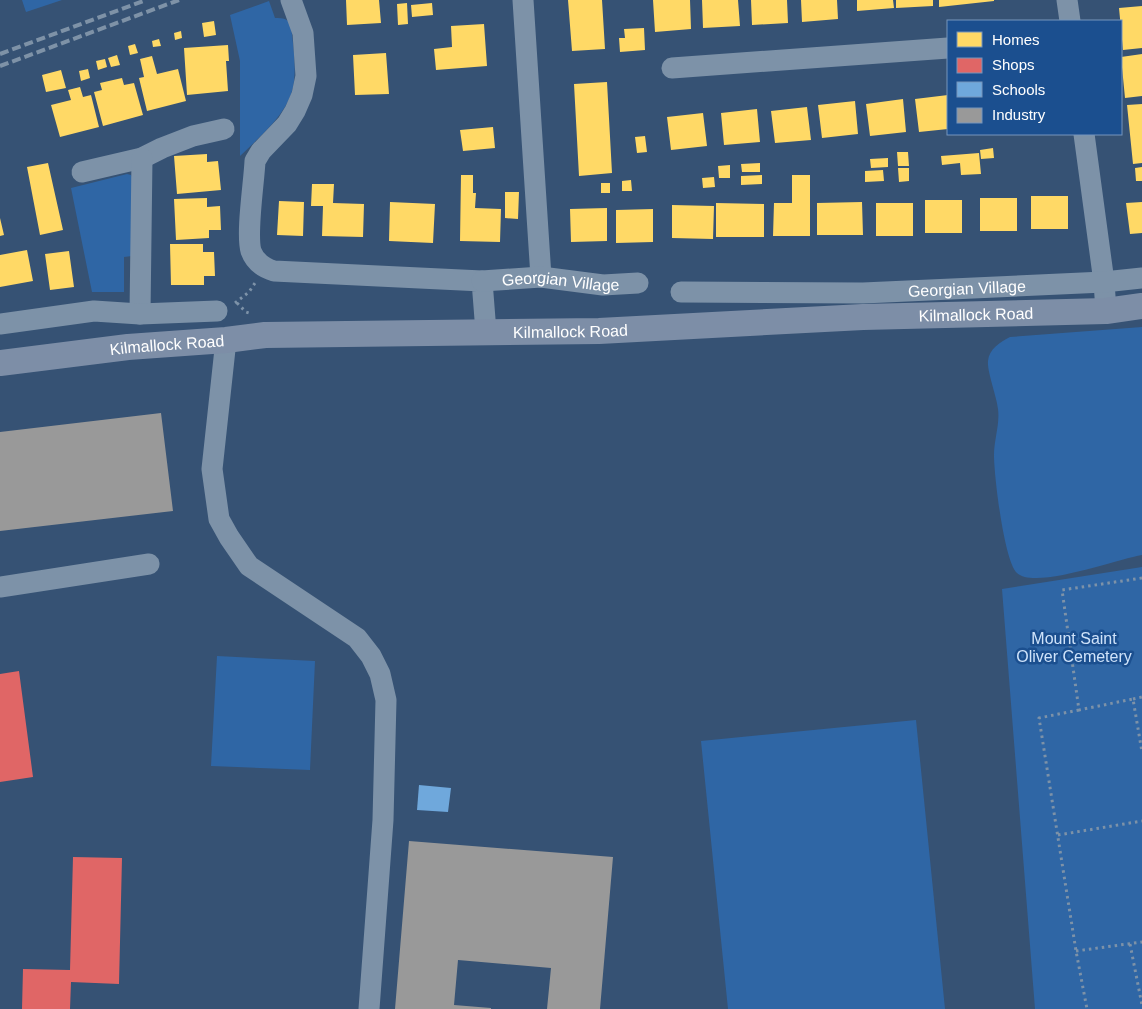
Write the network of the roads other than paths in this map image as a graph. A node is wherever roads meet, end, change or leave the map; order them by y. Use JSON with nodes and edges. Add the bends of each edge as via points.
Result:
{"nodes":[{"id":1,"x":291,"y":0,"type":"edge"},
{"id":2,"x":523,"y":0,"type":"edge"},
{"id":3,"x":1067,"y":0,"type":"edge"},
{"id":4,"x":1070,"y":20,"type":"edge"},
{"id":5,"x":947,"y":48,"type":"edge"},
{"id":6,"x":672,"y":68,"type":"dead end"},
{"id":7,"x":224,"y":129,"type":"dead end"},
{"id":8,"x":1084,"y":135,"type":"edge"},
{"id":9,"x":142,"y":158,"type":"junction"},
{"id":10,"x":82,"y":172,"type":"dead end"},
{"id":11,"x":541,"y":277,"type":"junction"},
{"id":12,"x":1142,"y":278,"type":"edge"},
{"id":13,"x":482,"y":281,"type":"junction"},
{"id":14,"x":1104,"y":282,"type":"junction"},
{"id":15,"x":638,"y":283,"type":"dead end"},
{"id":16,"x":681,"y":292,"type":"dead end"},
{"id":17,"x":863,"y":305,"type":"junction"},
{"id":18,"x":1142,"y":306,"type":"edge"},
{"id":19,"x":1106,"y":311,"type":"junction"},
{"id":20,"x":217,"y":312,"type":"road end"},
{"id":21,"x":140,"y":314,"type":"junction"},
{"id":22,"x":0,"y":324,"type":"edge"},
{"id":23,"x":486,"y":332,"type":"junction"},
{"id":24,"x":226,"y":340,"type":"junction"},
{"id":25,"x":1,"y":358,"type":"edge"},
{"id":26,"x":149,"y":564,"type":"dead end"},
{"id":27,"x":0,"y":587,"type":"edge"},
{"id":28,"x":369,"y":1009,"type":"edge"}],
"edges":[{"from":1,"to":13,"type":"street","name":"Georgian Village","via":[[303,33],[306,76],[302,96],[287,124],[255,161],[249,234],[251,252],[257,262],[274,271]]},
{"from":2,"to":11,"type":"street"},
{"from":3,"to":4,"type":"street"},
{"from":5,"to":6,"type":"street"},
{"from":7,"to":9,"type":"street","via":[[193,136]]},
{"from":8,"to":14,"type":"street"},
{"from":9,"to":10,"type":"street"},
{"from":9,"to":21,"type":"street"},
{"from":11,"to":13,"type":"street","name":"Georgian Village"},
{"from":11,"to":15,"type":"street","name":"Georgian Village","via":[[603,285]]},
{"from":12,"to":14,"type":"street","name":"Georgian Village"},
{"from":13,"to":23,"type":"street"},
{"from":14,"to":17,"type":"street","name":"Georgian Village"},
{"from":14,"to":19,"type":"street"},
{"from":16,"to":17,"type":"street","name":"Georgian Village"},
{"from":17,"to":19,"type":"main road","name":"Kilmallock Road"},
{"from":17,"to":23,"type":"main road","name":"Kilmallock Road","via":[[599,331]]},
{"from":18,"to":19,"type":"main road","name":"Kilmallock Road"},
{"from":20,"to":21,"type":"street"},
{"from":21,"to":22,"type":"street","via":[[94,311]]},
{"from":23,"to":24,"type":"main road","name":"Kilmallock Road","via":[[265,335]]},
{"from":24,"to":25,"type":"main road","name":"Kilmallock Road"},
{"from":24,"to":28,"type":"street","via":[[212,469],[219,519],[249,566],[357,638],[380,674],[386,700],[383,820]]},
{"from":26,"to":27,"type":"street"}]}
